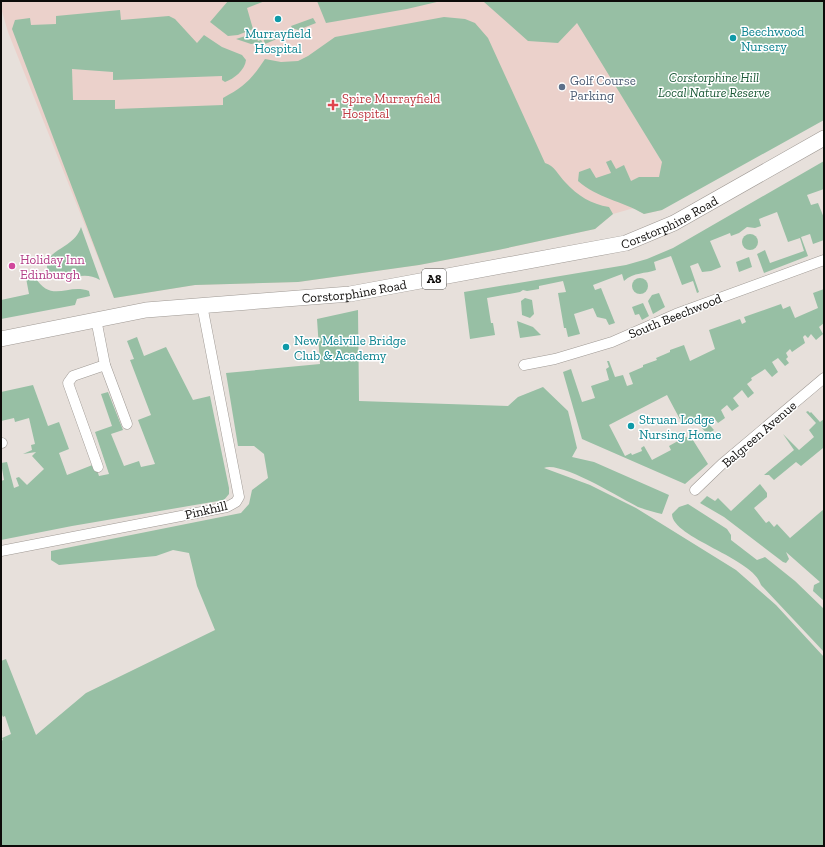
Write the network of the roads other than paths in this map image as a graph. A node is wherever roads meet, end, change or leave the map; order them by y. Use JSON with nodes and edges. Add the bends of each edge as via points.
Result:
{"nodes":[{"id":1,"x":824,"y":138,"type":"edge"},
{"id":2,"x":824,"y":260,"type":"edge"},
{"id":3,"x":202,"y":305,"type":"junction"},
{"id":4,"x":96,"y":320,"type":"junction"},
{"id":5,"x":1,"y":339,"type":"edge"},
{"id":6,"x":105,"y":365,"type":"junction"},
{"id":7,"x":524,"y":365,"type":"dead end"},
{"id":8,"x":824,"y":378,"type":"edge"},
{"id":9,"x":126,"y":424,"type":"dead end"},
{"id":10,"x":98,"y":468,"type":"dead end"},
{"id":11,"x":695,"y":490,"type":"dead end"},
{"id":12,"x":1,"y":551,"type":"edge"}],
"edges":[{"from":1,"to":3,"type":"main road","name":"Corstorphine Road","number":"A8","via":[[674,223],[626,243],[350,294]]},
{"from":2,"to":7,"type":"street","name":"South Beechwood","via":[[676,314],[612,342],[555,359]]},
{"from":3,"to":4,"type":"main road","name":"Corstorphine Road","number":"A8","via":[[146,310]]},
{"from":3,"to":12,"type":"street","name":"Pinkhill","via":[[239,497],[236,502],[227,508]]},
{"from":4,"to":5,"type":"main road","name":"Corstorphine Road","number":"A8"},
{"from":4,"to":6,"type":"street"},
{"from":6,"to":9,"type":"street"},
{"from":6,"to":10,"type":"street","via":[[73,376],[68,383]]},
{"from":8,"to":11,"type":"street","name":"Balgreen Avenue"}]}
